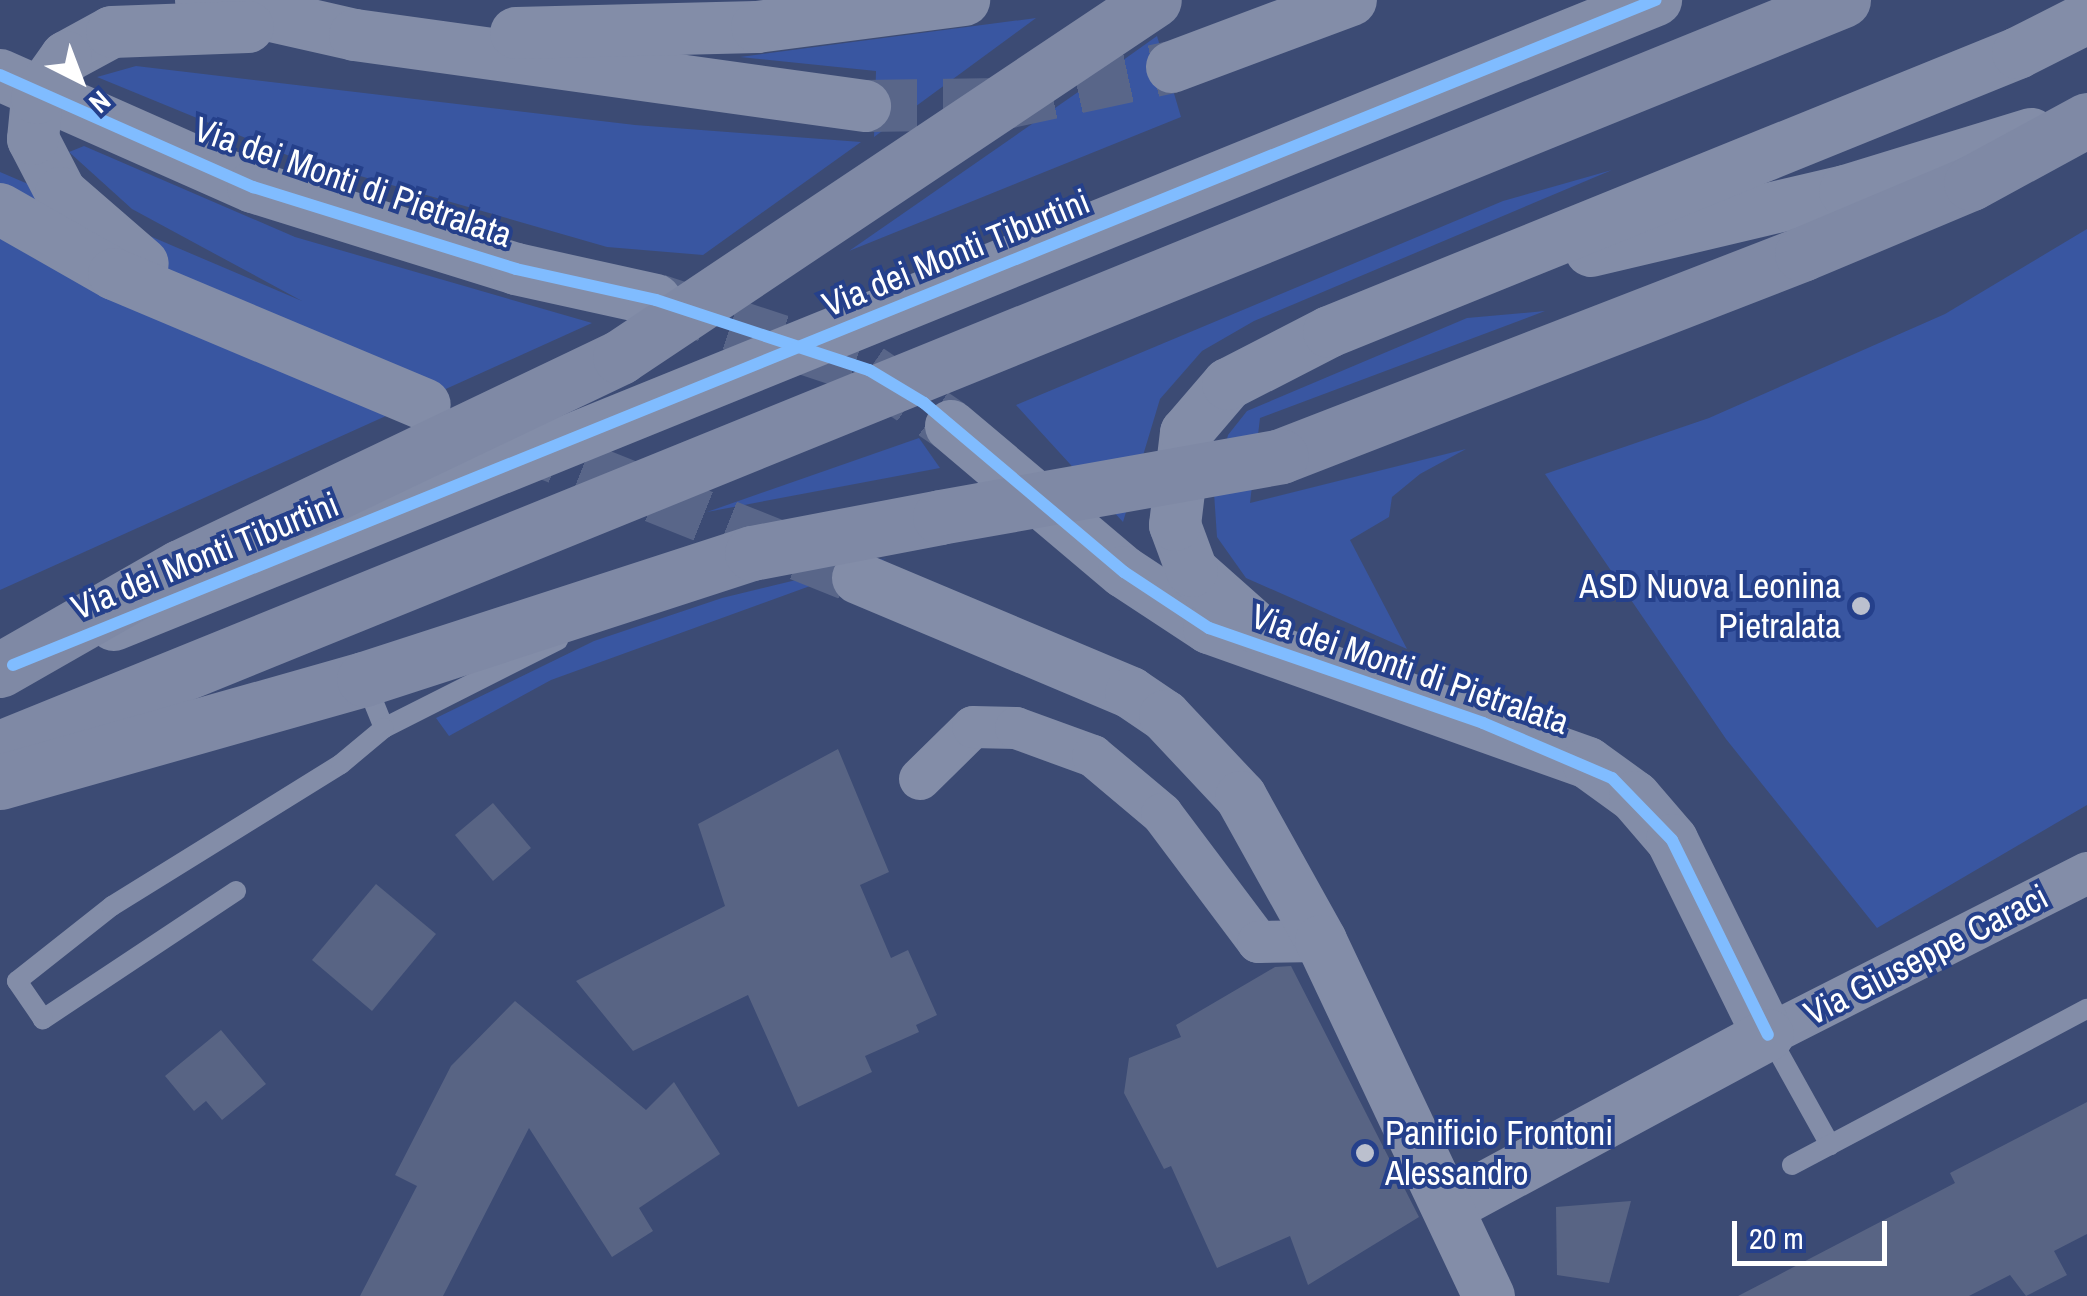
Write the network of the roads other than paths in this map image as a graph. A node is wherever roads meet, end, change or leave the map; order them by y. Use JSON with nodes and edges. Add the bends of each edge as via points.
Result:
{"nodes":[{"id":1,"x":202,"y":0,"type":"edge"},
{"id":2,"x":964,"y":0,"type":"edge"},
{"id":3,"x":1154,"y":0,"type":"edge"},
{"id":4,"x":1350,"y":0,"type":"edge"},
{"id":5,"x":1656,"y":0,"type":"edge"},
{"id":6,"x":1843,"y":0,"type":"edge"},
{"id":7,"x":2087,"y":18,"type":"edge"},
{"id":8,"x":300,"y":25,"type":"junction"},
{"id":9,"x":354,"y":35,"type":"junction"},
{"id":10,"x":1172,"y":67,"type":"tunnel mouth"},
{"id":11,"x":0,"y":75,"type":"edge"},
{"id":12,"x":865,"y":106,"type":"tunnel mouth"},
{"id":13,"x":2087,"y":119,"type":"edge"},
{"id":14,"x":0,"y":209,"type":"edge"},
{"id":15,"x":1452,"y":282,"type":"junction"},
{"id":16,"x":656,"y":300,"type":"tunnel mouth"},
{"id":17,"x":190,"y":302,"type":"junction"},
{"id":18,"x":426,"y":405,"type":"dead end"},
{"id":19,"x":952,"y":426,"type":"tunnel mouth"},
{"id":20,"x":858,"y":578,"type":"tunnel mouth"},
{"id":21,"x":7,"y":668,"type":"edge"},
{"id":22,"x":1341,"y":671,"type":"junction"},
{"id":23,"x":374,"y":703,"type":"junction"},
{"id":24,"x":0,"y":748,"type":"edge"},
{"id":25,"x":920,"y":779,"type":"dead end"},
{"id":26,"x":0,"y":782,"type":"edge"},
{"id":27,"x":2087,"y":872,"type":"edge"},
{"id":28,"x":236,"y":892,"type":"dead end"},
{"id":29,"x":1321,"y":941,"type":"junction"},
{"id":30,"x":2087,"y":1009,"type":"edge"},
{"id":31,"x":1768,"y":1035,"type":"junction"},
{"id":32,"x":1830,"y":1144,"type":"junction"},
{"id":33,"x":1792,"y":1165,"type":"dead end"},
{"id":34,"x":1448,"y":1206,"type":"junction"},
{"id":35,"x":1489,"y":1296,"type":"edge"}],
"edges":[{"from":1,"to":8,"type":"street"},
{"from":2,"to":9,"type":"street","via":[[725,29]]},
{"from":3,"to":21,"type":"main road","via":[[620,356],[180,566]]},
{"from":4,"to":10,"type":"street"},
{"from":5,"to":21,"type":"street","name":"Via dei Monti Tiburtini"},
{"from":6,"to":24,"type":"main road"},
{"from":7,"to":15,"type":"street","via":[[2018,53]]},
{"from":8,"to":9,"type":"street"},
{"from":8,"to":17,"type":"street","bridge":true,"via":[[112,32],[66,57],[37,98],[34,139],[61,193]]},
{"from":9,"to":12,"type":"street"},
{"from":11,"to":16,"type":"street","name":"Via dei Monti di Pietralata","via":[[270,193],[516,270]]},
{"from":13,"to":15,"type":"street","via":[[1846,191]]},
{"from":13,"to":23,"type":"main road","bridge":true,"via":[[1971,182],[1802,254],[1282,456],[790,544],[681,574]]},
{"from":14,"to":17,"type":"street","via":[[114,274]]},
{"from":15,"to":22,"type":"street","via":[[1243,374],[1198,413],[1179,454],[1175,525],[1192,572],[1257,629]]},
{"from":17,"to":18,"type":"street"},
{"from":19,"to":22,"type":"street","name":"Via dei Monti di Pietralata","via":[[1167,604],[1228,638]]},
{"from":20,"to":29,"type":"street","via":[[1084,668],[1165,716],[1241,798]]},
{"from":22,"to":31,"type":"street","name":"Via dei Monti di Pietralata","via":[[1588,763],[1634,797],[1672,840]]},
{"from":23,"to":26,"type":"main road"},
{"from":23,"to":28,"type":"lane","via":[[325,774],[112,906],[17,981],[43,1019]]},
{"from":25,"to":29,"type":"street","via":[[974,727],[1016,728],[1093,756],[1162,814],[1258,942]]},
{"from":27,"to":31,"type":"street","name":"Via Giuseppe Caraci"},
{"from":29,"to":34,"type":"street"},
{"from":30,"to":32,"type":"lane"},
{"from":31,"to":32,"type":"lane"},
{"from":31,"to":34,"type":"street","name":"Via Giuseppe Caraci"},
{"from":32,"to":33,"type":"lane"},
{"from":34,"to":35,"type":"street"}]}
